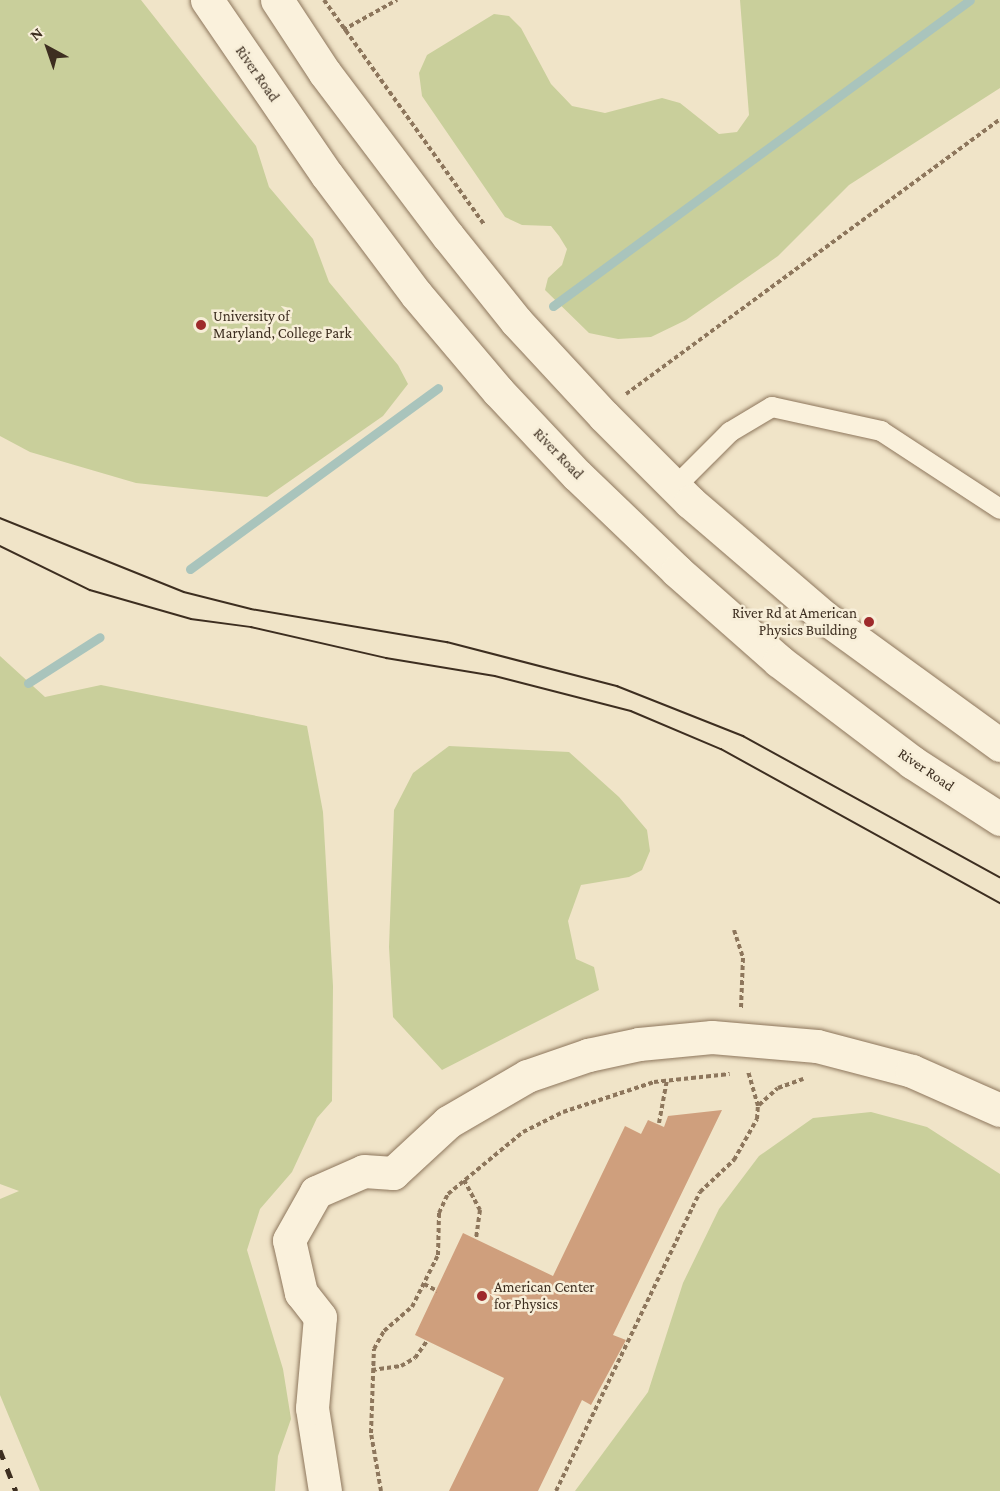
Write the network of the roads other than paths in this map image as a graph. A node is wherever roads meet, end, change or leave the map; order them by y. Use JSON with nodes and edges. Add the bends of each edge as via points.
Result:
{"nodes":[{"id":1,"x":207,"y":0,"type":"edge"},
{"id":2,"x":277,"y":0,"type":"edge"},
{"id":3,"x":675,"y":486,"type":"junction"},
{"id":4,"x":1000,"y":509,"type":"edge"},
{"id":5,"x":1000,"y":746,"type":"edge"},
{"id":6,"x":1000,"y":819,"type":"edge"},
{"id":7,"x":1000,"y":1110,"type":"edge"},
{"id":8,"x":325,"y":1491,"type":"edge"}],
"edges":[{"from":1,"to":6,"type":"street","name":"River Road","via":[[327,175],[416,294],[498,392],[578,475],[677,572],[779,661],[912,762]]},
{"from":2,"to":3,"type":"street","via":[[331,82],[516,321]]},
{"from":3,"to":4,"type":"lane","via":[[730,432],[772,407],[881,431]]},
{"from":3,"to":5,"type":"street","via":[[824,617]]},
{"from":7,"to":8,"type":"street","via":[[933,1079],[881,1061],[817,1046],[746,1038],[639,1044],[555,1065],[468,1108],[430,1136],[393,1173],[364,1171],[315,1192],[289,1240],[301,1293],[320,1317],[312,1408]]}]}
